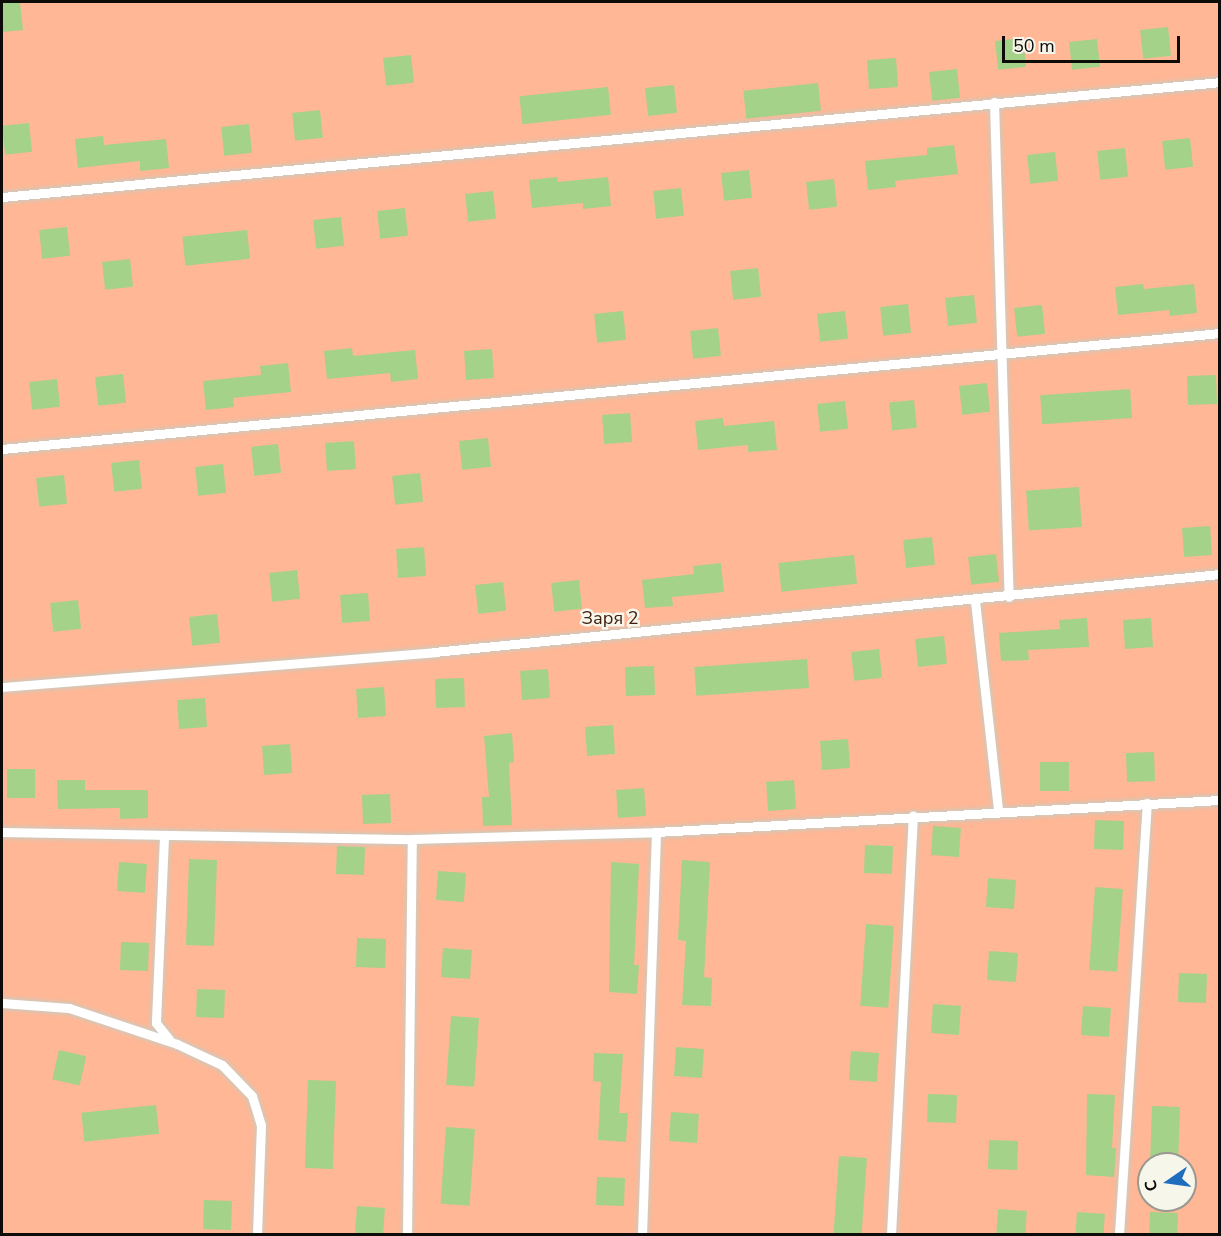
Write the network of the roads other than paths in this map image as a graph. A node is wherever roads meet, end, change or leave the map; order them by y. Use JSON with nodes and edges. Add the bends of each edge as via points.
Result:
{"nodes":[{"id":1,"x":1220,"y":82,"type":"edge"},
{"id":2,"x":994,"y":102,"type":"junction"},
{"id":3,"x":2,"y":197,"type":"edge"},
{"id":4,"x":1220,"y":333,"type":"edge"},
{"id":5,"x":1001,"y":357,"type":"junction"},
{"id":6,"x":2,"y":449,"type":"edge"},
{"id":7,"x":1220,"y":574,"type":"edge"},
{"id":8,"x":1009,"y":597,"type":"junction"},
{"id":9,"x":975,"y":601,"type":"junction"},
{"id":10,"x":2,"y":687,"type":"edge"},
{"id":11,"x":1220,"y":800,"type":"edge"},
{"id":12,"x":1147,"y":803,"type":"junction"},
{"id":13,"x":998,"y":810,"type":"junction"},
{"id":14,"x":913,"y":816,"type":"junction"},
{"id":15,"x":2,"y":832,"type":"edge"},
{"id":16,"x":656,"y":832,"type":"junction"},
{"id":17,"x":164,"y":837,"type":"junction"},
{"id":18,"x":412,"y":839,"type":"junction"},
{"id":19,"x":2,"y":1003,"type":"edge"},
{"id":20,"x":177,"y":1044,"type":"junction"},
{"id":21,"x":257,"y":1234,"type":"edge"},
{"id":22,"x":407,"y":1234,"type":"edge"},
{"id":23,"x":642,"y":1234,"type":"edge"},
{"id":24,"x":891,"y":1234,"type":"edge"},
{"id":25,"x":1119,"y":1234,"type":"edge"}],
"edges":[{"from":1,"to":2,"type":"lane"},
{"from":2,"to":3,"type":"lane"},
{"from":2,"to":5,"type":"lane"},
{"from":4,"to":5,"type":"lane"},
{"from":5,"to":6,"type":"lane"},
{"from":5,"to":8,"type":"lane"},
{"from":7,"to":8,"type":"lane"},
{"from":8,"to":9,"type":"lane"},
{"from":9,"to":10,"type":"lane","via":[[422,653]]},
{"from":9,"to":13,"type":"lane"},
{"from":11,"to":12,"type":"lane"},
{"from":12,"to":13,"type":"lane"},
{"from":12,"to":25,"type":"lane"},
{"from":13,"to":14,"type":"lane"},
{"from":14,"to":16,"type":"lane"},
{"from":14,"to":24,"type":"lane"},
{"from":15,"to":17,"type":"lane"},
{"from":16,"to":18,"type":"lane"},
{"from":16,"to":23,"type":"lane"},
{"from":17,"to":18,"type":"lane"},
{"from":17,"to":20,"type":"lane","via":[[156,1023],[163,1036]]},
{"from":18,"to":22,"type":"lane"},
{"from":19,"to":20,"type":"lane","via":[[69,1008]]},
{"from":20,"to":21,"type":"lane","via":[[222,1065],[252,1096],[261,1125]]}]}
